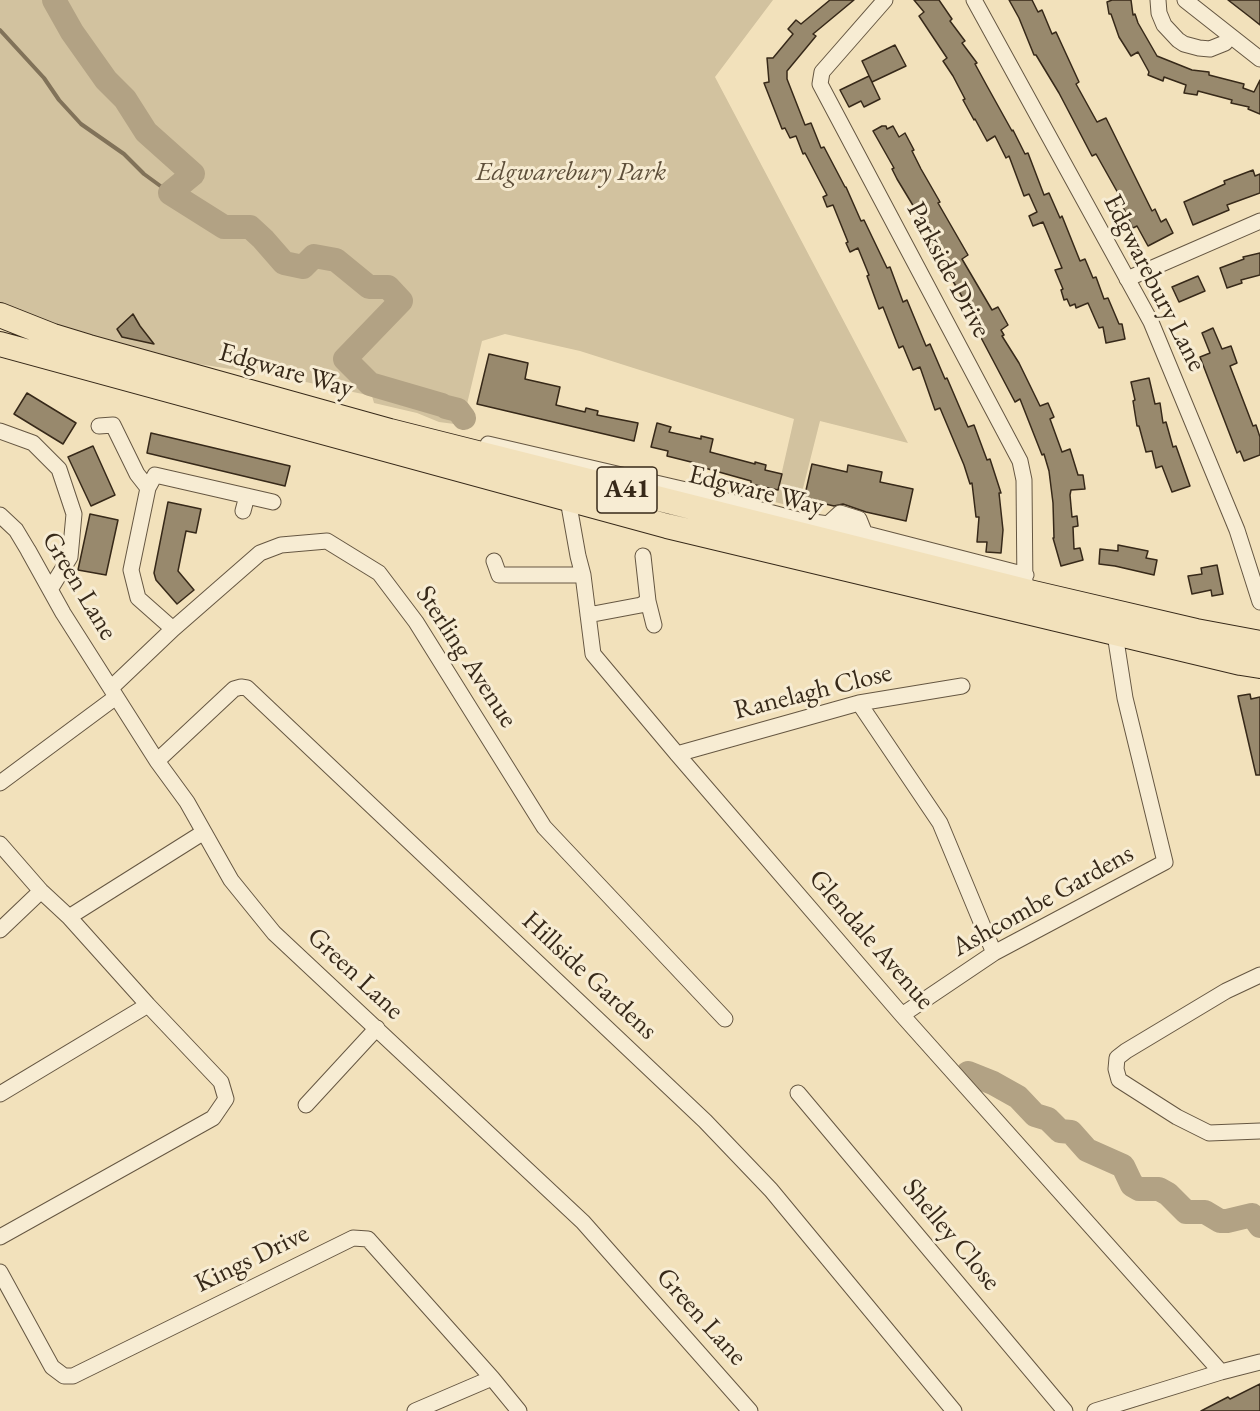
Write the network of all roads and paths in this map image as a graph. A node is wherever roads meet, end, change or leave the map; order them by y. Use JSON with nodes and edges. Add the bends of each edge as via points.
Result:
{"nodes":[{"id":1,"x":885,"y":0,"type":"edge"},
{"id":2,"x":974,"y":0,"type":"edge"},
{"id":3,"x":1158,"y":0,"type":"edge"},
{"id":4,"x":1185,"y":0,"type":"edge"},
{"id":5,"x":1230,"y":37,"type":"junction"},
{"id":6,"x":1260,"y":59,"type":"edge"},
{"id":7,"x":1260,"y":221,"type":"edge"},
{"id":8,"x":1127,"y":279,"type":"junction"},
{"id":9,"x":0,"y":315,"type":"edge"},
{"id":10,"x":0,"y":344,"type":"edge"},
{"id":11,"x":99,"y":426,"type":"dead end"},
{"id":12,"x":0,"y":431,"type":"edge"},
{"id":13,"x":477,"y":447,"type":"junction"},
{"id":14,"x":148,"y":488,"type":"junction"},
{"id":15,"x":568,"y":500,"type":"junction"},
{"id":16,"x":273,"y":502,"type":"dead end"},
{"id":17,"x":0,"y":515,"type":"edge"},
{"id":18,"x":643,"y":556,"type":"dead end"},
{"id":19,"x":494,"y":561,"type":"dead end"},
{"id":20,"x":584,"y":575,"type":"junction"},
{"id":21,"x":1025,"y":583,"type":"junction"},
{"id":22,"x":51,"y":588,"type":"junction"},
{"id":23,"x":648,"y":601,"type":"junction"},
{"id":24,"x":1260,"y":602,"type":"edge"},
{"id":25,"x":588,"y":615,"type":"junction"},
{"id":26,"x":654,"y":625,"type":"dead end"},
{"id":27,"x":173,"y":629,"type":"junction"},
{"id":28,"x":1115,"y":634,"type":"junction"},
{"id":29,"x":1260,"y":643,"type":"edge"},
{"id":30,"x":1260,"y":666,"type":"edge"},
{"id":31,"x":962,"y":686,"type":"dead end"},
{"id":32,"x":113,"y":692,"type":"junction"},
{"id":33,"x":859,"y":704,"type":"junction"},
{"id":34,"x":676,"y":754,"type":"junction"},
{"id":35,"x":157,"y":761,"type":"junction"},
{"id":36,"x":0,"y":783,"type":"edge"},
{"id":37,"x":204,"y":832,"type":"junction"},
{"id":38,"x":0,"y":844,"type":"edge"},
{"id":39,"x":41,"y":891,"type":"junction"},
{"id":40,"x":69,"y":917,"type":"junction"},
{"id":41,"x":0,"y":930,"type":"edge"},
{"id":42,"x":993,"y":953,"type":"junction"},
{"id":43,"x":1260,"y":975,"type":"edge"},
{"id":44,"x":148,"y":1005,"type":"junction"},
{"id":45,"x":902,"y":1015,"type":"junction"},
{"id":46,"x":725,"y":1019,"type":"dead end"},
{"id":47,"x":377,"y":1028,"type":"junction"},
{"id":48,"x":798,"y":1093,"type":"dead end"},
{"id":49,"x":0,"y":1094,"type":"edge"},
{"id":50,"x":306,"y":1105,"type":"dead end"},
{"id":51,"x":1260,"y":1131,"type":"edge"},
{"id":52,"x":0,"y":1237,"type":"edge"},
{"id":53,"x":0,"y":1272,"type":"edge"},
{"id":54,"x":1260,"y":1362,"type":"edge"},
{"id":55,"x":1221,"y":1372,"type":"junction"},
{"id":56,"x":492,"y":1378,"type":"junction"},
{"id":57,"x":415,"y":1411,"type":"edge"},
{"id":58,"x":519,"y":1411,"type":"edge"},
{"id":59,"x":750,"y":1411,"type":"edge"},
{"id":60,"x":954,"y":1411,"type":"edge"},
{"id":61,"x":1065,"y":1411,"type":"edge"},
{"id":62,"x":1097,"y":1411,"type":"edge"}],
"edges":[{"from":1,"to":21,"type":"street","name":"Parkside Drive","via":[[822,72],[820,84],[1020,461],[1024,480]]},
{"from":2,"to":8,"type":"street","name":"Edgwarebury Lane"},
{"from":3,"to":5,"type":"street","via":[[1164,25],[1184,44],[1210,49]]},
{"from":4,"to":5,"type":"street"},
{"from":5,"to":6,"type":"street"},
{"from":7,"to":8,"type":"street"},
{"from":8,"to":24,"type":"street","name":"Edgwarebury Lane","via":[[1150,322],[1237,530]]},
{"from":9,"to":13,"type":"highway","name":"Edgware Way","number":"A41","via":[[89,347]]},
{"from":10,"to":15,"type":"highway","name":"Edgware Way","number":"A41"},
{"from":11,"to":14,"type":"street","via":[[113,425]]},
{"from":12,"to":22,"type":"street","via":[[33,443],[59,469],[74,514],[70,557]]},
{"from":13,"to":21,"type":"highway","name":"Edgware Way","number":"A41"},
{"from":13,"to":21,"type":"street","name":"Edgware Way","via":[[686,490],[799,520],[828,524],[840,513],[859,519],[865,534]]},
{"from":14,"to":16,"type":"street","via":[[155,475],[245,503]]},
{"from":14,"to":27,"type":"street","via":[[131,570],[138,598]]},
{"from":15,"to":20,"type":"street","name":"Glendale Avenue"},
{"from":15,"to":28,"type":"highway","name":"Edgware Way","number":"A41"},
{"from":17,"to":22,"type":"street","name":"Green Lane","via":[[16,530]]},
{"from":18,"to":23,"type":"street"},
{"from":19,"to":20,"type":"street","via":[[499,575]]},
{"from":20,"to":25,"type":"street","name":"Glendale Avenue"},
{"from":21,"to":29,"type":"highway","name":"Edgware Way","number":"A41","via":[[1196,632]]},
{"from":22,"to":32,"type":"street","name":"Green Lane"},
{"from":23,"to":25,"type":"street"},
{"from":23,"to":26,"type":"street"},
{"from":25,"to":34,"type":"street","name":"Glendale Avenue","via":[[593,654]]},
{"from":27,"to":32,"type":"street","name":"Sterling Avenue"},
{"from":27,"to":46,"type":"street","name":"Sterling Avenue","via":[[260,553],[281,545],[327,541],[379,573],[416,622],[544,827]]},
{"from":28,"to":30,"type":"highway","name":"Edgware Way","number":"A41"},
{"from":28,"to":42,"type":"street","name":"Ashcombe Gardens","via":[[1125,698],[1165,862]]},
{"from":31,"to":33,"type":"street","name":"Ranelagh Close"},
{"from":32,"to":35,"type":"street","name":"Green Lane"},
{"from":32,"to":36,"type":"street","name":"Sterling Avenue"},
{"from":33,"to":34,"type":"street","name":"Ranelagh Close"},
{"from":33,"to":42,"type":"street","via":[[940,823]]},
{"from":34,"to":45,"type":"street","name":"Glendale Avenue"},
{"from":35,"to":37,"type":"street","name":"Green Lane"},
{"from":35,"to":60,"type":"street","name":"Hillside Gardens","via":[[234,689],[247,688],[705,1121],[771,1190]]},
{"from":37,"to":40,"type":"street"},
{"from":37,"to":47,"type":"street","name":"Green Lane","via":[[231,880],[274,933]]},
{"from":38,"to":39,"type":"street"},
{"from":39,"to":40,"type":"street"},
{"from":39,"to":41,"type":"street"},
{"from":40,"to":44,"type":"street"},
{"from":42,"to":45,"type":"street","name":"Ashcombe Gardens"},
{"from":43,"to":51,"type":"street","via":[[1126,1051],[1117,1058],[1116,1069],[1119,1080],[1209,1133]]},
{"from":44,"to":49,"type":"street"},
{"from":44,"to":52,"type":"street","via":[[221,1082],[226,1099],[213,1118]]},
{"from":45,"to":55,"type":"street","name":"Glendale Avenue"},
{"from":47,"to":50,"type":"street"},
{"from":47,"to":59,"type":"street","name":"Green Lane","via":[[583,1222]]},
{"from":48,"to":61,"type":"street","name":"Shelley Close"},
{"from":53,"to":56,"type":"street","name":"Kings Drive","via":[[52,1366],[64,1376],[73,1376],[353,1238],[368,1239]]},
{"from":54,"to":55,"type":"street"},
{"from":55,"to":62,"type":"street"},
{"from":56,"to":57,"type":"street"},
{"from":56,"to":58,"type":"street","name":"Kings Drive"}]}
